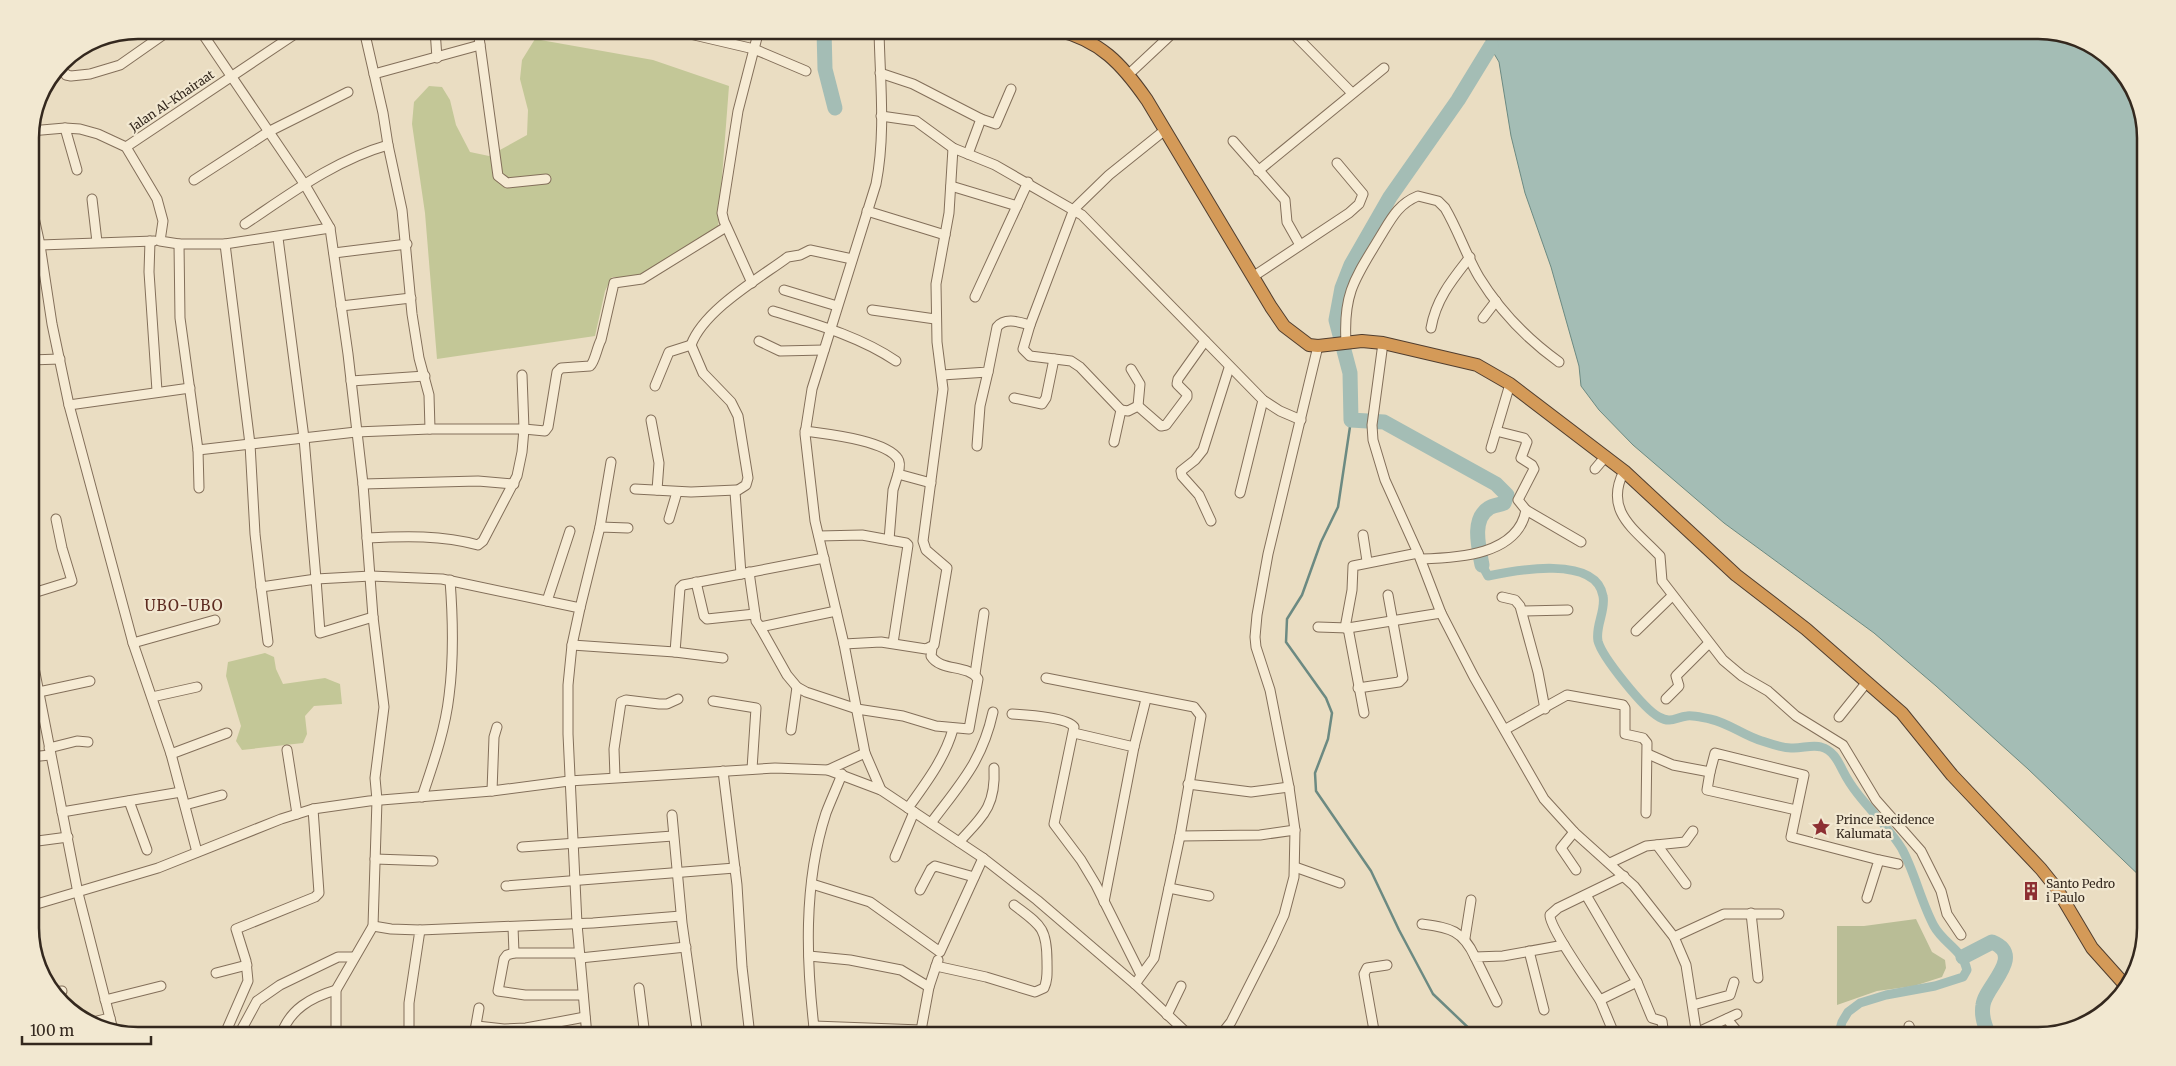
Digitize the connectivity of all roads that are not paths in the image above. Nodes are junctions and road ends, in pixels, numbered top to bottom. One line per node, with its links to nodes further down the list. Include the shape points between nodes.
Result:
1 (157, 39): 18 (street, via 112,69 71,76)
2 (206, 39): 22 (street)
3 (288, 39): 22 (street, Jalan Al-Khairaat)
4 (366, 39): 20 (street)
5 (436, 39): 15 (street)
6 (479, 39): 13 (street)
7 (711, 39): 14 (street)
8 (757, 39): 14 (street)
9 (879, 39): 19 (street)
10 (1087, 39): 21 (highway)
11 (1166, 39): 21 (street)
12 (1299, 39): 25 (street)
13 (480, 45): 15 (street); 40 (street, via 498,176 507,183)
14 (754, 49): 17 (street); 51 (street, via 738,111 722,204)
15 (437, 58): 20 (street)
16 (1384, 68): 25 (street)
17 (806, 70)
18 (64, 71)
19 (880, 73): 26 (street); 27 (street, via 913,84)
20 (374, 74): 33 (street)
21 (1128, 74): 30 (highway)
22 (233, 76): 31 (street); 34 (street, Jalan Al-Khairaat)
23 (1011, 90): 27 (street, via 998,123)
24 (348, 92): 31 (street)
25 (1352, 93): 39 (street)
26 (881, 116): 35 (street, via 916,121); 48 (street, via 881,160)
27 (981, 119): 36 (street)
28 (65, 128): 29 (street); 34 (street, via 98,134); 38 (street)
29 (39, 130)
30 (1165, 130): 47 (street, via 1109,175); 65 (highway)
31 (268, 132): 41 (street); 43 (street)
32 (1232, 141): 39 (street)
33 (388, 145): 43 (street, via 365,151); 59 (street)
34 (126, 147): 55 (street, via 157,199 163,221)
35 (953, 148): 36 (street); 44 (street)
36 (968, 154): 42 (street, via 996,164)
37 (1337, 163): 61 (street, via 1363,194 1362,198 1349,213)
38 (77, 170)
39 (1258, 171): 61 (street, via 1285,200 1287,222)
40 (546, 179)
41 (194, 180)
42 (1028, 182): 46 (street); 47 (street)
43 (305, 185): 49 (street); 50 (street)
44 (951, 186): 46 (street); 52 (street)
45 (92, 199): 56 (street)
46 (1017, 206): 68 (street)
47 (1074, 209): 77 (street); 81 (street, via 1163,295)
48 (867, 211): 52 (street); 64 (street)
49 (245, 224)
50 (330, 228): 53 (street); 62 (street)
51 (728, 230): 66 (street); 111 (street, via 642,279 614,283 592,365 558,370 547,430)
52 (945, 235): 76 (street, via 936,284)
53 (278, 238): 58 (street); 115 (street)
54 (39, 240): 60 (street)
55 (155, 241): 56 (street); 57 (street); 102 (street, via 149,272)
56 (97, 242): 60 (street)
57 (179, 244): 58 (street); 101 (street, via 180,318)
58 (225, 244): 117 (street)
59 (408, 244): 62 (street); 69 (street)
60 (40, 245): 87 (street)
61 (1300, 246): 65 (street)
62 (334, 253): 71 (street)
63 (1470, 257): 70 (street); 79 (street, via 1439,299); 82 (street, via 1452,220 1438,201 1418,196 1400,205 1352,284)
64 (852, 259): 66 (street, via 810,250 788,256); 72 (street)
65 (1254, 276): 85 (highway, via 1284,326 1309,345)
66 (752, 284): 84 (street, via 698,329)
67 (784, 290): 72 (street)
68 (975, 297)
69 (411, 298): 71 (street); 97 (street, via 419,358)
70 (1496, 301): 75 (street); 91 (street, via 1529,339)
71 (341, 306): 98 (street)
72 (837, 306): 78 (street)
73 (872, 310): 76 (street)
74 (772, 311): 78 (street)
75 (1483, 318)
76 (936, 319): 96 (street)
77 (1030, 324): 88 (street, via 1023,349 1026,354); 94 (street, via 1000,323)
78 (830, 328): 86 (street); 90 (street)
79 (1431, 328)
80 (759, 341): 86 (street, via 780,351)
81 (1205, 342): 92 (street); 106 (street, via 1178,379 1177,384 1187,398 1166,425 1160,426)
82 (1340, 342): 83 (highway); 85 (highway)
83 (1383, 343): 99 (highway, via 1476,365); 147 (street, via 1372,425 1376,452)
84 (691, 345): 100 (street, via 669,352); 132 (street, via 703,373 731,402 738,416 748,478 746,485)
85 (1318, 346): 109 (street)
86 (824, 350): 112 (street, via 812,389)
87 (60, 359): 89 (street); 105 (street)
88 (1054, 359): 103 (street, via 1042,404); 107 (street, via 1071,361 1080,367)
89 (39, 360)
90 (896, 361)
91 (1559, 362)
92 (1229, 368): 104 (street); 138 (street, via 1203,450 1181,471 1199,495)
93 (1131, 369): 106 (street, via 1140,384)
94 (988, 372): 96 (street); 118 (street, via 980,406)
95 (522, 375): 111 (street)
96 (942, 375): 126 (street)
97 (425, 376): 98 (street); 110 (street)
98 (351, 381): 114 (street)
99 (1510, 384): 113 (street); 121 (highway)
100 (655, 386)
101 (190, 388): 102 (street); 120 (street)
102 (157, 391): 105 (street)
103 (1014, 398)
104 (1263, 400): 109 (street); 134 (street)
105 (70, 405): 176 (street)
106 (1138, 406): 107 (street, via 1128,411)
107 (1120, 410): 116 (street)
108 (651, 420): 131 (street, via 659,463)
109 (1301, 420): 226 (street, via 1268,554 1255,637 1270,690)
110 (430, 429): 111 (street); 114 (street)
111 (524, 429): 128 (street)
112 (805, 431): 125 (street, via 853,438 882,448 899,460); 143 (street)
113 (1496, 431): 119 (street); 135 (street, via 1524,438 1527,442 1521,458 1532,464 1534,469 1518,500)
114 (356, 432): 115 (street); 127 (street)
115 (304, 438): 117 (street); 152 (street)
116 (1114, 442)
117 (250, 444): 120 (street); 155 (street)
118 (977, 446)
119 (1491, 448)
120 (198, 450): 129 (street)
121 (1606, 456): 123 (street); 124 (highway)
122 (611, 462): 139 (street)
123 (1595, 469)
124 (1624, 471): 158 (street, via 1617,486 1616,498 1620,509 1630,526 1660,556 1662,582); 187 (highway, via 1736,575)
125 (898, 474): 126 (street); 145 (street, via 893,490)
126 (932, 483): 181 (street, via 924,546 944,563 947,574)
127 (362, 484): 128 (street, via 478,481); 144 (street)
128 (514, 484): 144 (street, via 483,542 478,545 418,536)
129 (199, 488)
130 (635, 489): 131 (street)
131 (657, 490): 133 (street)
132 (736, 490): 133 (street); 150 (street)
133 (677, 492): 137 (street)
134 (1240, 493)
135 (1526, 510): 146 (street); 147 (street, via 1517,533 1501,544 1463,556)
136 (56, 519): 156 (street, via 72,581)
137 (669, 519)
138 (1211, 521)
139 (600, 527): 140 (street); 161 (street)
140 (628, 528)
141 (570, 530): 160 (street)
142 (1363, 535): 149 (street)
143 (819, 536): 145 (street, via 862,535); 148 (street)
144 (367, 538): 151 (street)
145 (889, 540): 177 (street, via 906,543 909,548)
146 (1581, 542)
147 (1419, 556): 149 (street); 166 (street)
148 (824, 558): 150 (street); 163 (street)
149 (1367, 562): 173 (street, via 1352,569)
150 (745, 573): 154 (street); 167 (street)
151 (371, 576): 152 (street); 153 (street); 168 (street)
152 (316, 579): 155 (street); 168 (street, via 320,633)
153 (450, 580): 160 (street); 231 (street, via 453,644 449,698 438,751)
154 (696, 582): 167 (street, via 707,619); 182 (street, via 680,588)
155 (261, 587): 175 (street)
156 (39, 591)
157 (1388, 594): 170 (street)
158 (1672, 596): 174 (street); 178 (street)
159 (1502, 597): 164 (street, via 1515,600)
160 (547, 601): 161 (street)
161 (580, 608): 180 (street)
162 (1568, 610): 164 (street)
163 (836, 611): 171 (street); 179 (street)
164 (1522, 611): 198 (street)
165 (984, 613): 184 (street)
166 (1441, 613): 170 (street); 205 (street)
167 (755, 614): 171 (street)
168 (373, 617): 232 (street, via 384,697)
169 (215, 620): 176 (street)
170 (1394, 620): 173 (street); 190 (street, via 1402,680)
171 (760, 627): 189 (street, via 786,676)
172 (1318, 627): 173 (street)
173 (1346, 628): 190 (street)
174 (1636, 631)
175 (268, 642)
176 (133, 643): 192 (street)
177 (893, 643): 179 (street); 181 (street)
178 (1709, 643): 195 (street, via 1677,674 1675,678 1679,686); 292 (street, via 1731,668 1768,691 1796,716 1843,745 1876,800 1921,851 1941,892 1947,914)
179 (844, 644): 197 (street)
180 (572, 646): 182 (street); 224 (street, via 568,685)
181 (932, 648): 184 (street, via 931,656 938,663)
182 (675, 652): 183 (street)
183 (723, 658)
184 (975, 674): 204 (street, via 978,680 971,727 967,730)
185 (1046, 678): 194 (street)
186 (90, 681): 191 (street)
187 (1867, 682): 202 (street); 310 (highway, via 1902,713 1952,775 2041,868 2092,948)
188 (197, 687): 192 (street)
189 (797, 687): 197 (street); 206 (street)
190 (1358, 688): 200 (street)
191 (39, 692): 212 (street)
192 (152, 697): 215 (street)
193 (678, 699): 223 (street, via 668,704 621,702 614,749)
194 (1146, 699): 210 (street); 225 (street, via 1194,707 1201,716)
195 (1666, 699)
196 (713, 701): 218 (street, via 756,708)
197 (857, 709): 204 (street); 213 (street)
198 (1545, 709): 205 (street); 216 (street, via 1567,695 1623,705 1626,734 1645,740)
199 (994, 712): 242 (street, via 976,763)
200 (1364, 713)
201 (1012, 714): 208 (street, via 1069,722)
202 (1839, 717)
203 (497, 727): 228 (street, via 494,737)
204 (953, 728): 236 (street, via 949,743)
205 (1506, 729): 245 (street, via 1544,799)
206 (791, 730)
207 (227, 733): 215 (street)
208 (1074, 733): 210 (street); 281 (street, via 1054,824 1081,860)
209 (88, 742): 212 (street, via 71,742)
210 (1134, 746): 281 (street)
211 (287, 750): 240 (street)
212 (50, 751): 214 (street); 238 (street)
213 (865, 753): 219 (street); 227 (street)
214 (39, 754)
215 (171, 754): 229 (street)
216 (1648, 754): 221 (street, via 1673,765); 239 (street)
217 (994, 768): 250 (street, via 995,787 989,806)
218 (752, 769): 219 (street); 220 (street)
219 (828, 770): 222 (street)
220 (723, 771): 223 (street); 264 (street)
221 (1710, 772): 237 (street, via 1707,790); 237 (street, via 1715,753 1804,775)
222 (842, 774): 227 (street); 271 (street, via 826,814)
223 (614, 777): 224 (street)
224 (569, 780): 228 (street); 251 (street)
225 (1188, 784): 226 (street, via 1251,792); 247 (street)
226 (1289, 787): 243 (street)
227 (881, 790): 236 (street)
228 (496, 791): 231 (street)
229 (181, 792): 233 (street); 234 (street)
230 (222, 795): 234 (street)
231 (422, 797): 232 (street)
232 (377, 800): 235 (street); 258 (street)
233 (129, 801): 238 (street); 254 (street)
234 (185, 805): 255 (street)
235 (314, 810): 240 (street); 305 (street, via 319,893 237,928 235,933)
236 (911, 810): 242 (street); 256 (street)
237 (1796, 810): 260 (street, via 1791,837)
238 (62, 812): 248 (street)
239 (1646, 813)
240 (297, 814): 255 (street)
241 (672, 815): 246 (street)
242 (931, 823): 250 (street)
243 (1295, 830): 247 (street, via 1260,835); 263 (street)
244 (1693, 831): 252 (street, via 1685,842)
245 (1574, 832): 261 (street); 265 (street, via 1561,848)
246 (673, 836): 251 (street); 266 (street)
247 (1180, 836): 274 (street)
248 (68, 837): 249 (street); 276 (street)
249 (39, 841)
250 (959, 842): 257 (street)
251 (574, 843): 253 (street); 269 (street)
252 (1657, 845): 261 (street, via 1635,850); 272 (street)
253 (522, 847)
254 (147, 850)
255 (197, 852): 276 (street)
256 (895, 857)
257 (984, 858): 268 (street); 313 (street)
258 (375, 859): 259 (street); 289 (street)
259 (433, 860)
260 (1879, 860): 262 (street); 279 (street)
261 (1610, 863): 267 (street)
262 (1898, 864)
263 (1295, 867): 270 (street); 348 (street, via 1284,915 1239,1008)
264 (735, 868): 266 (street); 344 (street)
265 (1576, 870)
266 (677, 872): 269 (street); 286 (street)
267 (1624, 876): 277 (street); 293 (street)
268 (974, 877): 275 (street, via 935,866); 297 (street)
269 (576, 880): 273 (street); 287 (street)
270 (1340, 883)
271 (812, 884): 297 (street, via 870,902); 301 (street, via 808,916)
272 (1686, 884)
273 (506, 886)
274 (1169, 888): 278 (street); 308 (street, via 1154,958)
275 (920, 890)
276 (78, 893): 282 (street); 320 (street)
277 (1586, 895): 295 (street, via 1550,915); 311 (street)
278 (1209, 896)
279 (1867, 898)
280 (1471, 900): 294 (street)
281 (1104, 902): 308 (street)
282 (39, 904)
283 (1014, 905): 306 (street, via 1033,920 1046,937 1044,988 1035,992)
284 (1751, 914): 285 (street); 293 (street, via 1714,916); 309 (street)
285 (1778, 914)
286 (681, 916): 287 (street); 296 (street)
287 (578, 924): 290 (street); 300 (street)
288 (1422, 924): 294 (street, via 1444,927)
289 (373, 926): 291 (street); 302 (street)
290 (513, 927): 291 (street); 299 (street)
291 (420, 930): 338 (street)
292 (1961, 935)
293 (1674, 936): 323 (street, via 1686,965)
294 (1465, 938): 303 (street)
295 (1564, 945): 298 (street); 321 (street)
296 (686, 947): 300 (street); 343 (street)
297 (940, 952): 306 (street)
298 (1529, 952): 303 (street); 325 (street)
299 (514, 953): 300 (street); 319 (street, via 504,959 498,990)
300 (580, 956): 319 (street)
301 (809, 956): 316 (street, via 901,970); 345 (street)
302 (354, 957): 318 (street); 335 (street, via 338,957 280,985 257,1002)
303 (1475, 957): 322 (street)
304 (1387, 965): 349 (street, via 1367,968 1364,974)
305 (247, 966): 307 (street); 334 (street, via 247,984)
306 (936, 966): 316 (street)
307 (216, 973)
308 (1141, 975): 313 (street)
309 (1758, 978)
310 (2122, 981)
311 (1637, 982): 321 (street); 351 (street, via 1652,1018 1662,1021)
312 (1734, 982): 323 (street, via 1730,995)
313 (1135, 984): 327 (street)
314 (162, 986): 320 (street)
315 (1180, 986): 327 (street)
316 (929, 987): 346 (street)
317 (639, 988): 342 (street)
318 (336, 990): 336 (street, via 304,1003); 337 (street)
319 (583, 995): 328 (street)
320 (105, 1000): 329 (street)
321 (1600, 1000): 350 (street)
322 (1497, 1002)
323 (1693, 1005): 352 (street)
324 (479, 1008): 333 (street)
325 (1544, 1010)
326 (1737, 1014): 330 (street)
327 (1167, 1015): 347 (street)
328 (585, 1016): 340 (street); 341 (street)
329 (110, 1018): 331 (street); 332 (street)
330 (1727, 1019): 353 (street); 354 (street)
331 (101, 1020)
332 (111, 1023)
333 (477, 1026): 339 (street)
334 (228, 1027)
335 (243, 1027)
336 (286, 1027)
337 (336, 1027)
338 (409, 1027)
339 (486, 1027)
340 (544, 1027)
341 (586, 1027)
342 (644, 1027)
343 (697, 1027)
344 (749, 1027)
345 (815, 1027)
346 (922, 1027)
347 (1180, 1027)
348 (1226, 1027)
349 (1374, 1027)
350 (1611, 1027)
351 (1663, 1027)
352 (1695, 1027)
353 (1712, 1027)
354 (1734, 1027)

